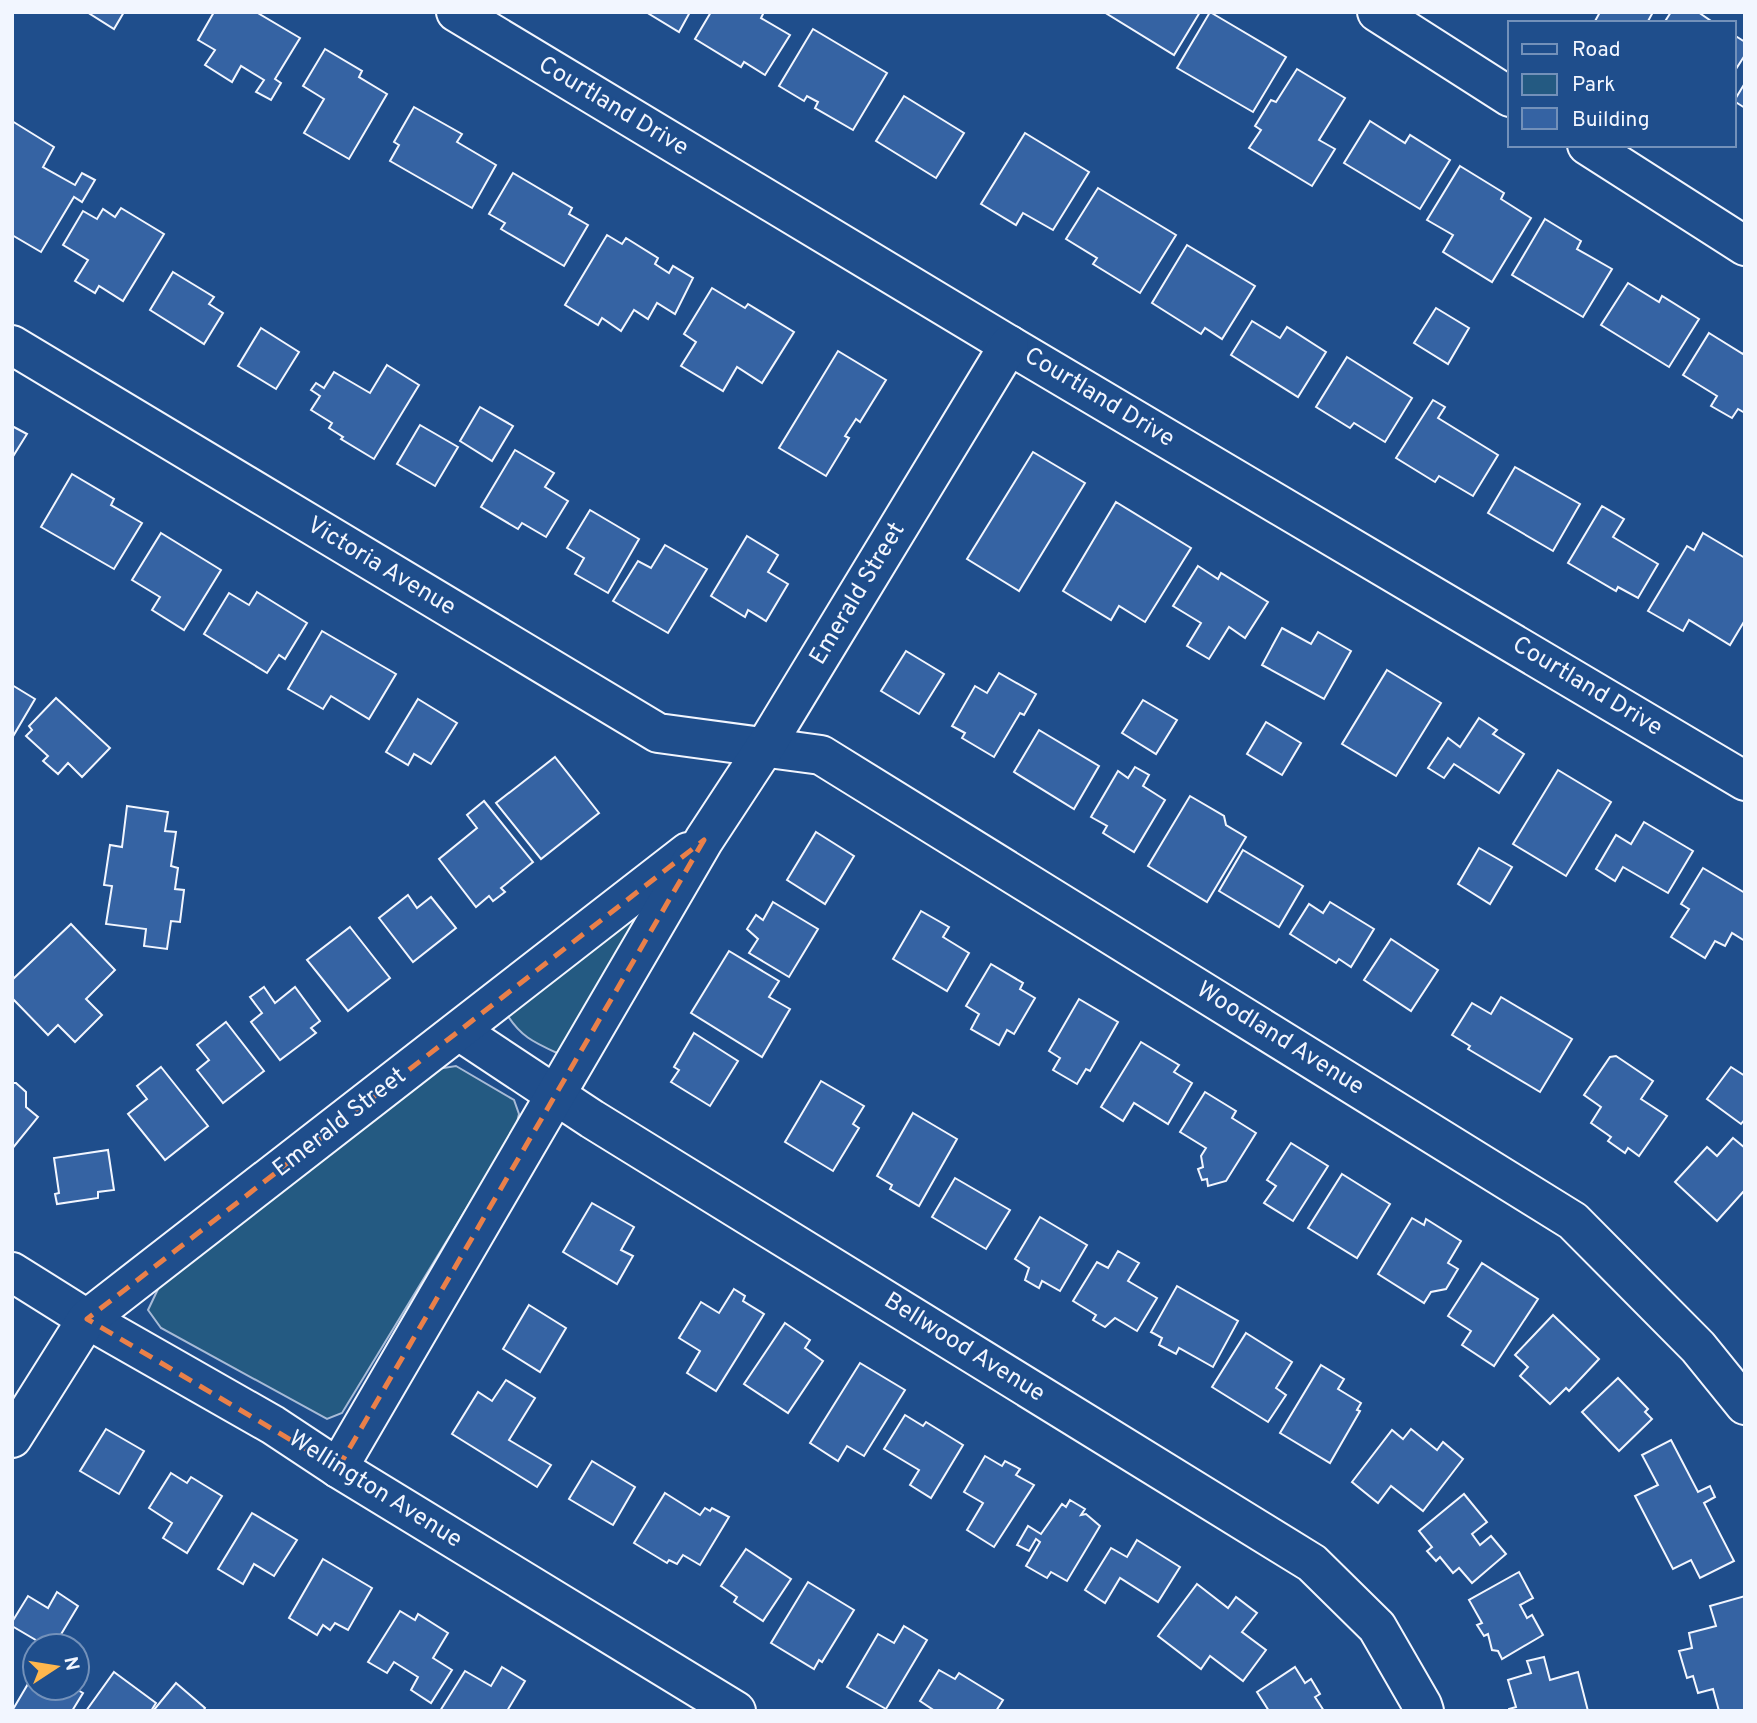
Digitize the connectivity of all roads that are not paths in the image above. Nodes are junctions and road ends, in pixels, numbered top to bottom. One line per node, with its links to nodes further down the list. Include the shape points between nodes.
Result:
1 (456, 12): 7 (street, Courtland Drive)
2 (1377, 12): 3 (street)
3 (1508, 96)
4 (1590, 147): 5 (street)
5 (1745, 246)
6 (12, 345): 8 (street, Victoria Avenue, via 657,733)
7 (1009, 345): 8 (street, Emerald Street); 9 (street, Courtland Drive)
8 (765, 747): 10 (street, Emerald Street); 15 (street, Woodland Avenue, via 821,755 1573,1221 1698,1347)
9 (1745, 781)
10 (704, 840): 11 (street, Emerald Street); 12 (street, Emerald Street)
11 (459, 1031): 12 (street, Bellwood Avenue); 14 (street, Emerald Street)
12 (556, 1096): 17 (street, Emerald Street); 19 (street, Bellwood Avenue, via 1312,1563 1377,1627)
13 (12, 1272): 14 (street, Wellington Avenue)
14 (87, 1320): 16 (street, Emerald Street); 17 (street, Wellington Avenue, via 273,1425)
15 (1745, 1405)
16 (12, 1438)
17 (338, 1468): 18 (street, Wellington Avenue)
18 (736, 1711)
19 (1424, 1711)

